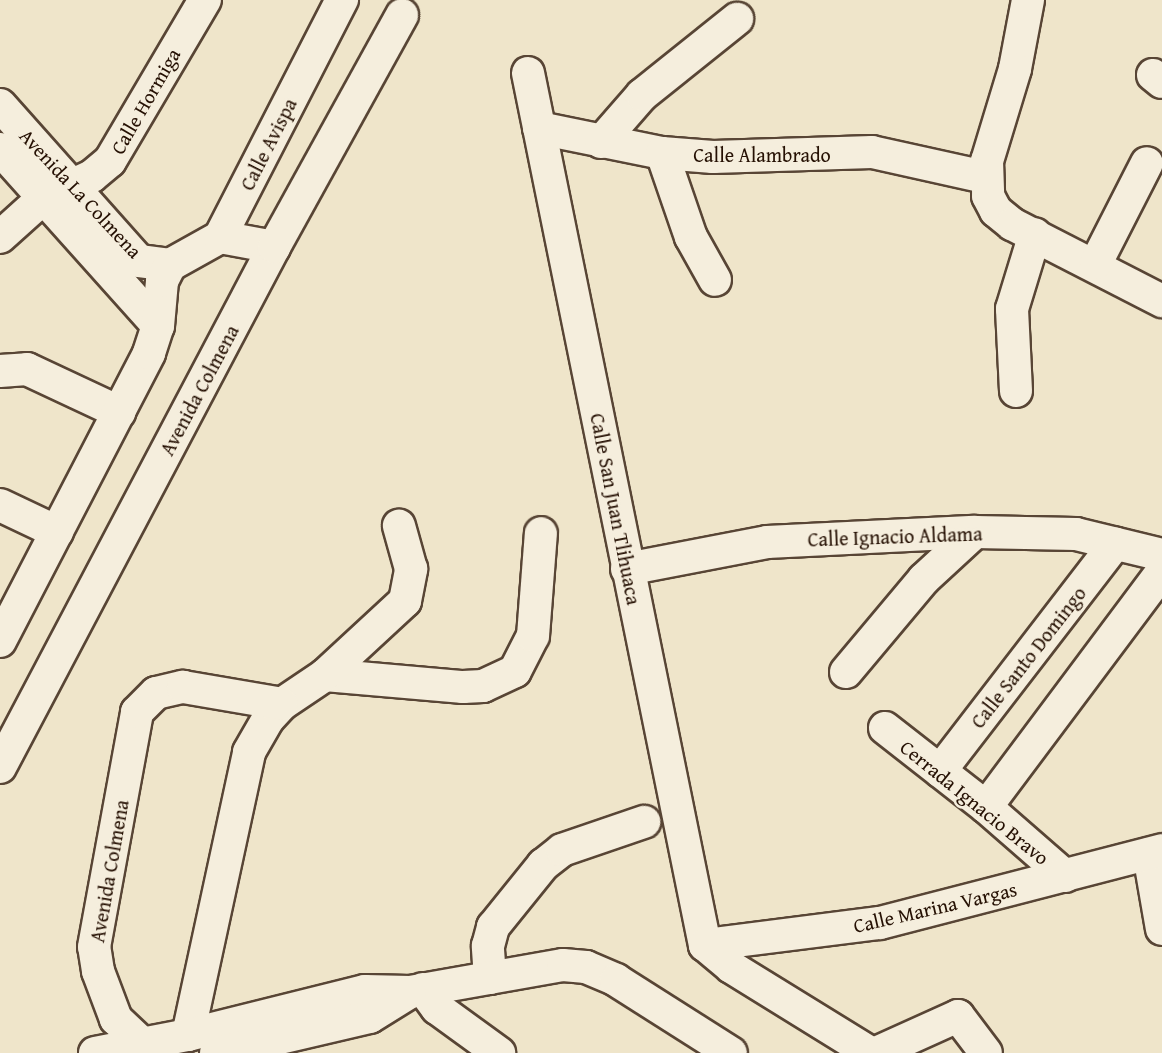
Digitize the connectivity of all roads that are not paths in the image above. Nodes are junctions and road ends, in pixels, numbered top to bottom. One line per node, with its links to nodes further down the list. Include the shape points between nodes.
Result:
1 (205, 0): 14 (street, Calle Hormiga, via 110,161)
2 (342, 0): 18 (street, Calle Avispa)
3 (1028, 0): 13 (street)
4 (402, 15): 19 (street, Avenida Colmena)
5 (737, 19): 9 (street, via 642,95)
6 (528, 73): 8 (street, Calle San Juan Tlihuaca)
7 (0, 105): 14 (street, Avenida La Colmena)
8 (539, 128): 9 (street, Calle Alambrado); 35 (street, Calle San Juan Tlihuaca)
9 (601, 142): 11 (street, Calle Alambrado)
10 (0, 149): 15 (street, Avenida La Colmena)
11 (662, 153): 13 (street, Calle Alambrado, via 771,157 872,152); 22 (street, via 691,237)
12 (1147, 163): 20 (street)
13 (985, 177): 16 (street, via 996,211)
14 (70, 187): 15 (street, Calle Hormiga); 21 (street, Avenida La Colmena, via 139,261)
15 (42, 200): 17 (street, Calle Hormiga); 24 (street, Avenida La Colmena)
16 (1035, 234): 20 (street); 26 (street, via 1012,309)
17 (0, 237)
18 (220, 237): 19 (street); 21 (street)
19 (274, 247): 42 (street, Avenida Colmena)
20 (1095, 263): 23 (street)
21 (170, 265): 24 (street, via 159,294)
22 (715, 280)
23 (1162, 301)
24 (158, 326): 27 (street)
25 (0, 371): 27 (street, via 27,369)
26 (1016, 391)
27 (119, 412): 30 (street)
28 (0, 505): 30 (street)
29 (399, 526): 39 (street, via 411,569 405,601)
30 (57, 532): 37 (street)
31 (975, 532): 33 (street, Calle Ignacio Aldama, via 1076,534); 35 (street, Calle Ignacio Aldama, via 767,542); 38 (street, via 924,579)
32 (542, 533): 39 (street, via 533,636 515,671 483,686 463,687)
33 (1115, 544): 34 (street, Calle Ignacio Aldama); 43 (street, Calle Santo Domingo)
34 (1162, 555)
35 (627, 569): 49 (street, Calle San Juan Tlihuaca)
36 (1162, 572): 44 (street)
37 (0, 641)
38 (846, 672)
39 (325, 675): 40 (street)
40 (282, 704): 52 (street, via 268,719 249,752); 53 (street, Avenida Colmena, via 183,687 156,693 137,712 94,947 98,971 116,1019)
41 (885, 728): 43 (street, Cerrada Ignacio Bravo)
42 (0, 767)
43 (940, 771): 44 (street, Cerrada Ignacio Bravo)
44 (986, 807): 47 (street, Cerrada Ignacio Bravo)
45 (644, 822): 50 (street, via 561,850 543,865 493,927 488,946)
46 (1156, 852): 47 (street, Calle Marina Vargas); 48 (street)
47 (1065, 876): 49 (street, Calle Marina Vargas, via 880,923)
48 (1162, 929)
49 (705, 945): 58 (street, via 731,968)
50 (490, 978): 51 (street); 57 (street, via 563,965 586,967 616,980)
51 (416, 991): 52 (street, via 365,991); 55 (street, via 370,1017); 56 (street)
52 (188, 1035): 53 (street)
53 (147, 1048): 54 (street)
54 (95, 1053)
55 (216, 1053)
56 (499, 1053)
57 (731, 1053)
58 (870, 1053)
59 (876, 1053): 60 (street, via 958,1016)
60 (986, 1053)

